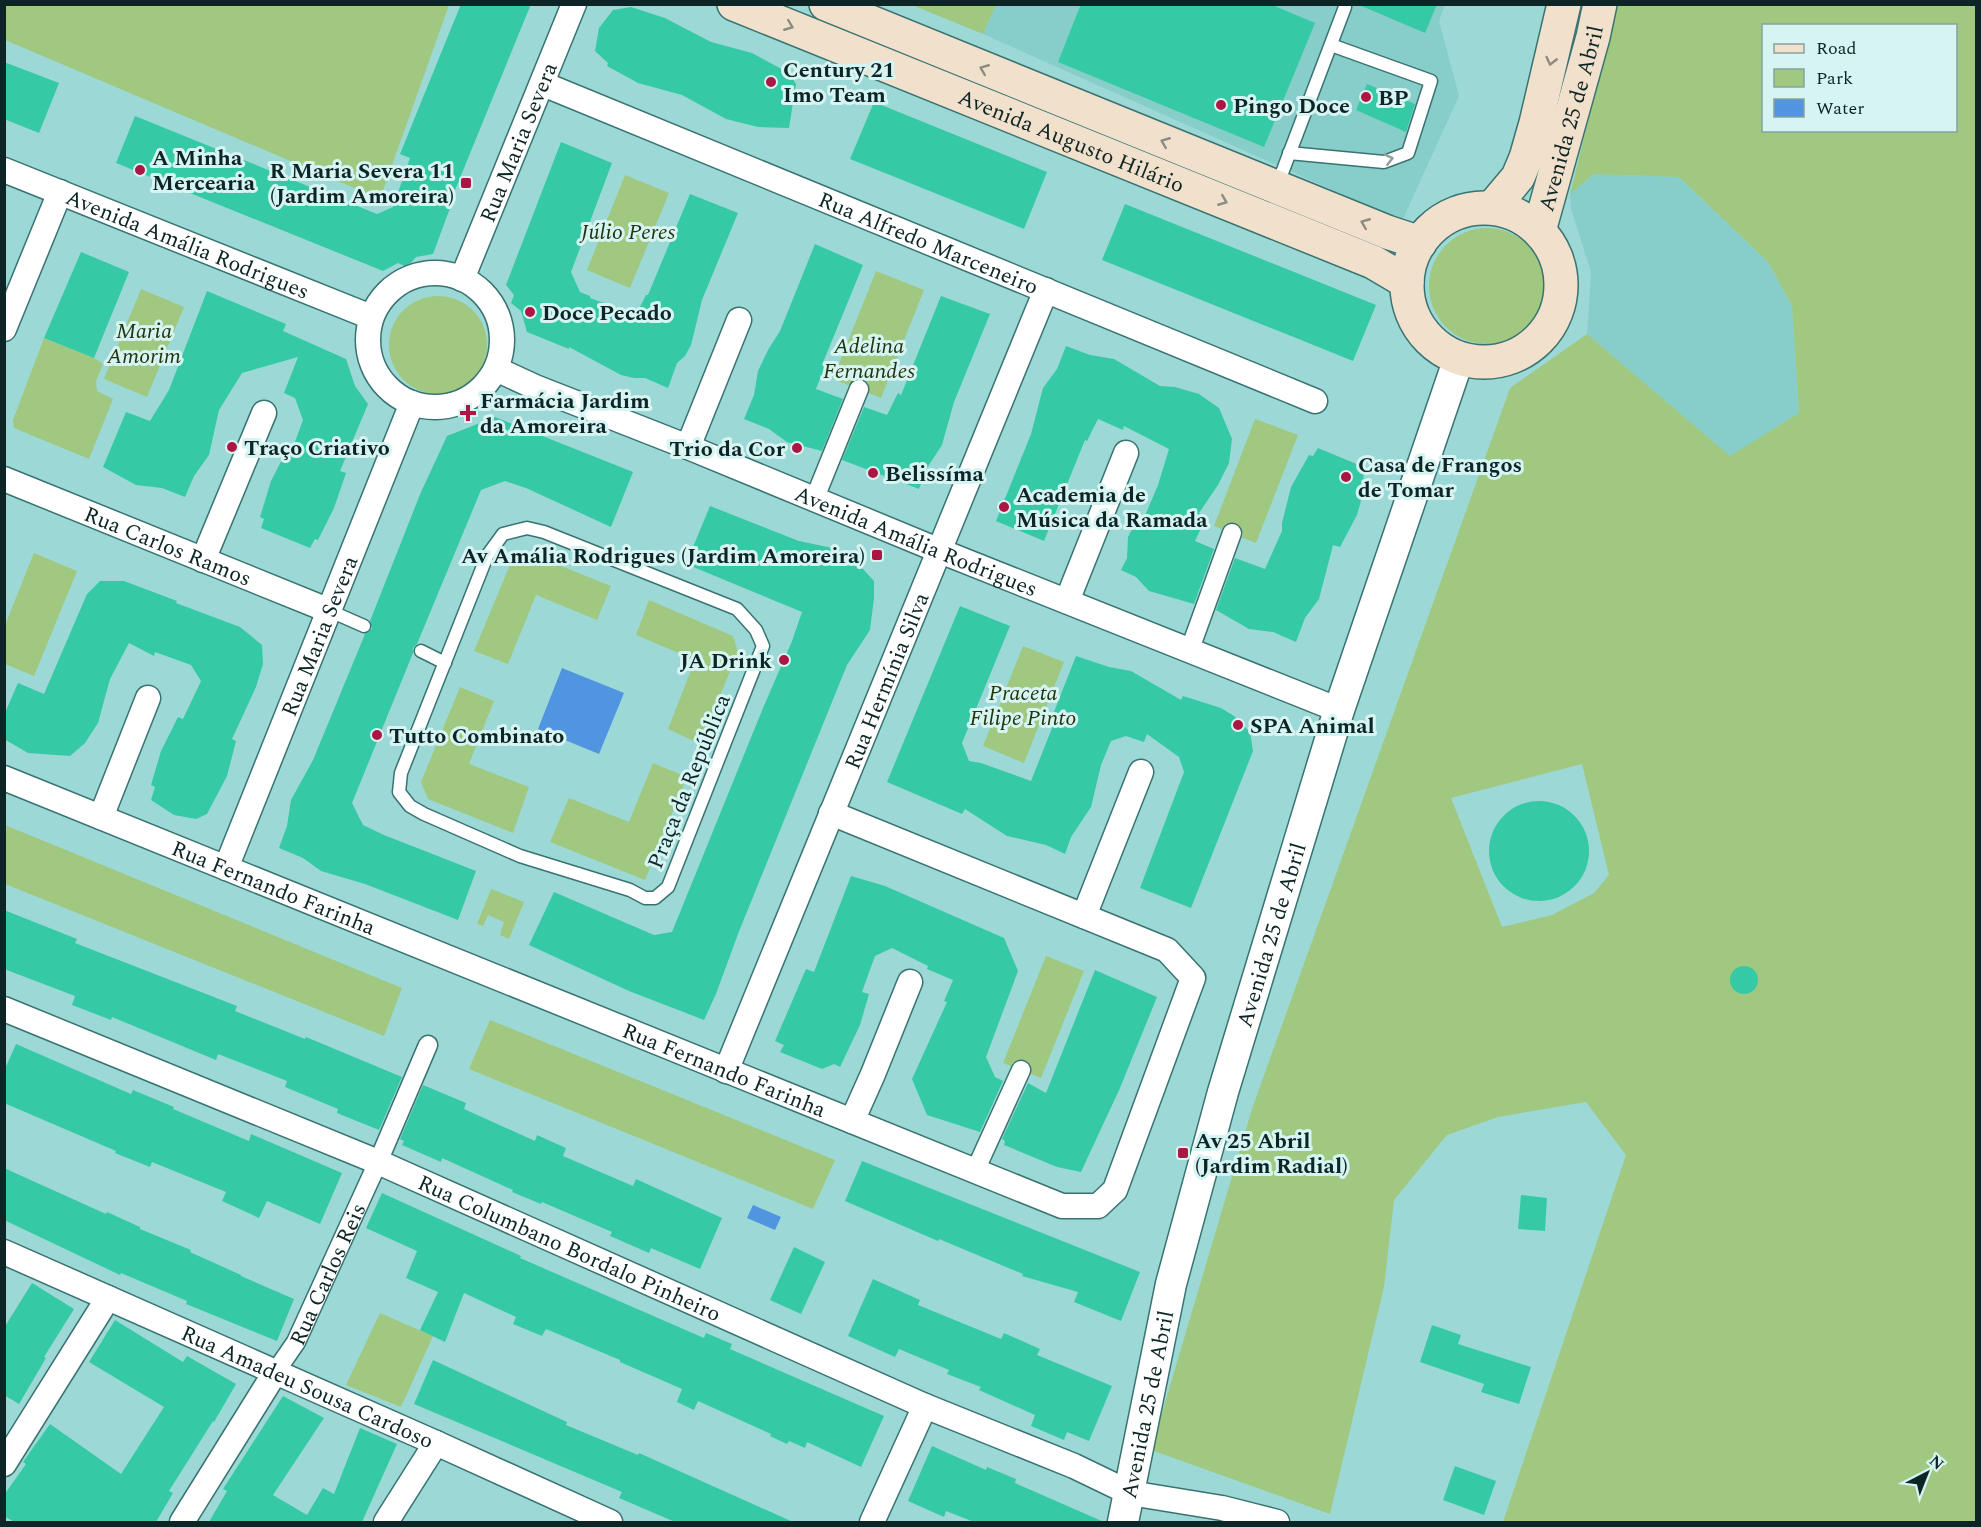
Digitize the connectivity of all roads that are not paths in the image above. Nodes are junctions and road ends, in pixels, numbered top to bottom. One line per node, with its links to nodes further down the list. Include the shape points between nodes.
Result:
1 (574, 4): 8 (street, Rua Maria Severa)
2 (734, 4): 17 (main road, Avenida Augusto Hilário, one-way to 17, via 1373,262)
3 (826, 4): 11 (main road, Avenida Augusto Hilário, one-way to 3)
4 (1564, 4): 13 (main road, Avenida 25 de Abril, one-way to 13, via 1526,158 1518,177)
5 (1600, 4): 14 (main road, Avenida 25 de Abril)
6 (1345, 8): 7 (lane)
7 (1331, 45): 9 (lane); 9 (lane, one-way to 7, via 1384,162 1408,153 1431,81)
8 (543, 84): 16 (street, Rua Maria Severa); 18 (street, Rua Alfredo Marceneiro)
9 (1289, 153): 11 (lane)
10 (4, 170): 12 (street, Avenida Amália Rodrigues)
11 (1277, 187): 15 (main road, Avenida Augusto Hilário, one-way to 11)
12 (60, 192): 19 (street, Avenida Amália Rodrigues); 21 (street)
13 (1492, 208): 14 (main road, via 1517,216); 15 (main road, via 1471,209 1451,216)
14 (1539, 231): 22 (main road, via 1554,252 1561,277 1560,303 1550,327 1533,346 1510,358 1484,363)
15 (1420, 243): 17 (main road)
16 (462, 279): 19 (street, via 426,273 408,278 393,287); 23 (street, via 480,291 493,307 501,327)
17 (1407, 282): 22 (main road, via 1410,306 1420,328 1437,346)
18 (1046, 290): 25 (street, Rua Alfredo Marceneiro); 33 (street, Rua Hermínia Silva)
19 (371, 317): 26 (street, via 367,338 379,378)
20 (739, 320): 28 (street)
21 (4, 328)
22 (1459, 358): 42 (street, Avenida 25 de Abril)
23 (496, 369): 26 (street, via 469,398 432,407); 28 (street, Avenida Amália Rodrigues)
24 (859, 389): 31 (street)
25 (1315, 401)
26 (412, 404): 36 (street, Rua Maria Severa)
27 (264, 413): 34 (street)
28 (688, 447): 31 (street, Avenida Amália Rodrigues)
29 (1126, 453): 35 (street)
30 (4, 479): 34 (street, Rua Carlos Ramos)
31 (814, 500): 33 (street, Avenida Amália Rodrigues)
32 (1232, 533): 38 (street)
33 (940, 551): 35 (street, Avenida Amália Rodrigues); 45 (street, Rua Hermínia Silva)
34 (203, 560): 36 (street, Rua Carlos Ramos)
35 (1067, 601): 38 (street, Avenida Amália Rodrigues)
36 (330, 611): 37 (lane); 47 (street, Rua Maria Severa)
37 (364, 626)
38 (1190, 649): 42 (street, Avenida Amália Rodrigues)
39 (421, 651): 40 (lane)
40 (445, 663): 40 (lane, Praça da República, via 487,556 503,534 527,528 737,609 764,646 668,887 655,898 520,856 410,806 399,792 401,773)
41 (148, 698): 46 (street)
42 (1339, 710): 63 (street, Avenida 25 de Abril, via 1223,1092 1171,1284)
43 (1141, 772): 48 (street)
44 (4, 778): 46 (street, Rua Fernando Farinha)
45 (831, 813): 48 (street, Rua Fernando Farinha); 53 (street, Rua Hermínia Silva)
46 (101, 818): 47 (street, Rua Fernando Farinha)
47 (226, 868): 53 (street, Rua Fernando Farinha)
48 (1084, 916): 56 (street, Rua Fernando Farinha, via 1167,950 1193,978 1115,1190 1098,1206 1062,1206)
49 (910, 982): 54 (street)
50 (4, 1009): 55 (street, Rua Columbano Bordalo Pinheiro)
51 (428, 1045): 55 (street, Rua Carlos Reis)
52 (1021, 1070): 56 (street)
53 (726, 1071): 54 (street, Rua Fernando Farinha)
54 (852, 1121): 56 (street, Rua Fernando Farinha)
55 (378, 1162): 59 (street, Rua Carlos Reis, via 297,1342); 60 (street, Rua Columbano Bordalo Pinheiro)
56 (975, 1171)
57 (4, 1252): 58 (street, Rua Amadeu Sousa Cardoso)
58 (108, 1298): 59 (street, Rua Amadeu Sousa Cardoso); 62 (street)
59 (276, 1371): 61 (street, Rua Amadeu Sousa Cardoso); 64 (street, Rua Carlos Reis)
60 (925, 1406): 63 (street, Rua Columbano Bordalo Pinheiro); 67 (street)
61 (436, 1443): 65 (street); 66 (street, Rua Amadeu Sousa Cardoso)
62 (4, 1464)
63 (1130, 1493): 68 (street, Avenida 25 de Abril); 69 (street, Rua Columbano Bordalo Pinheiro, via 1222,1508)
64 (182, 1522)
65 (386, 1522)
66 (610, 1522)
67 (872, 1522)
68 (1123, 1522)
69 (1277, 1522)

